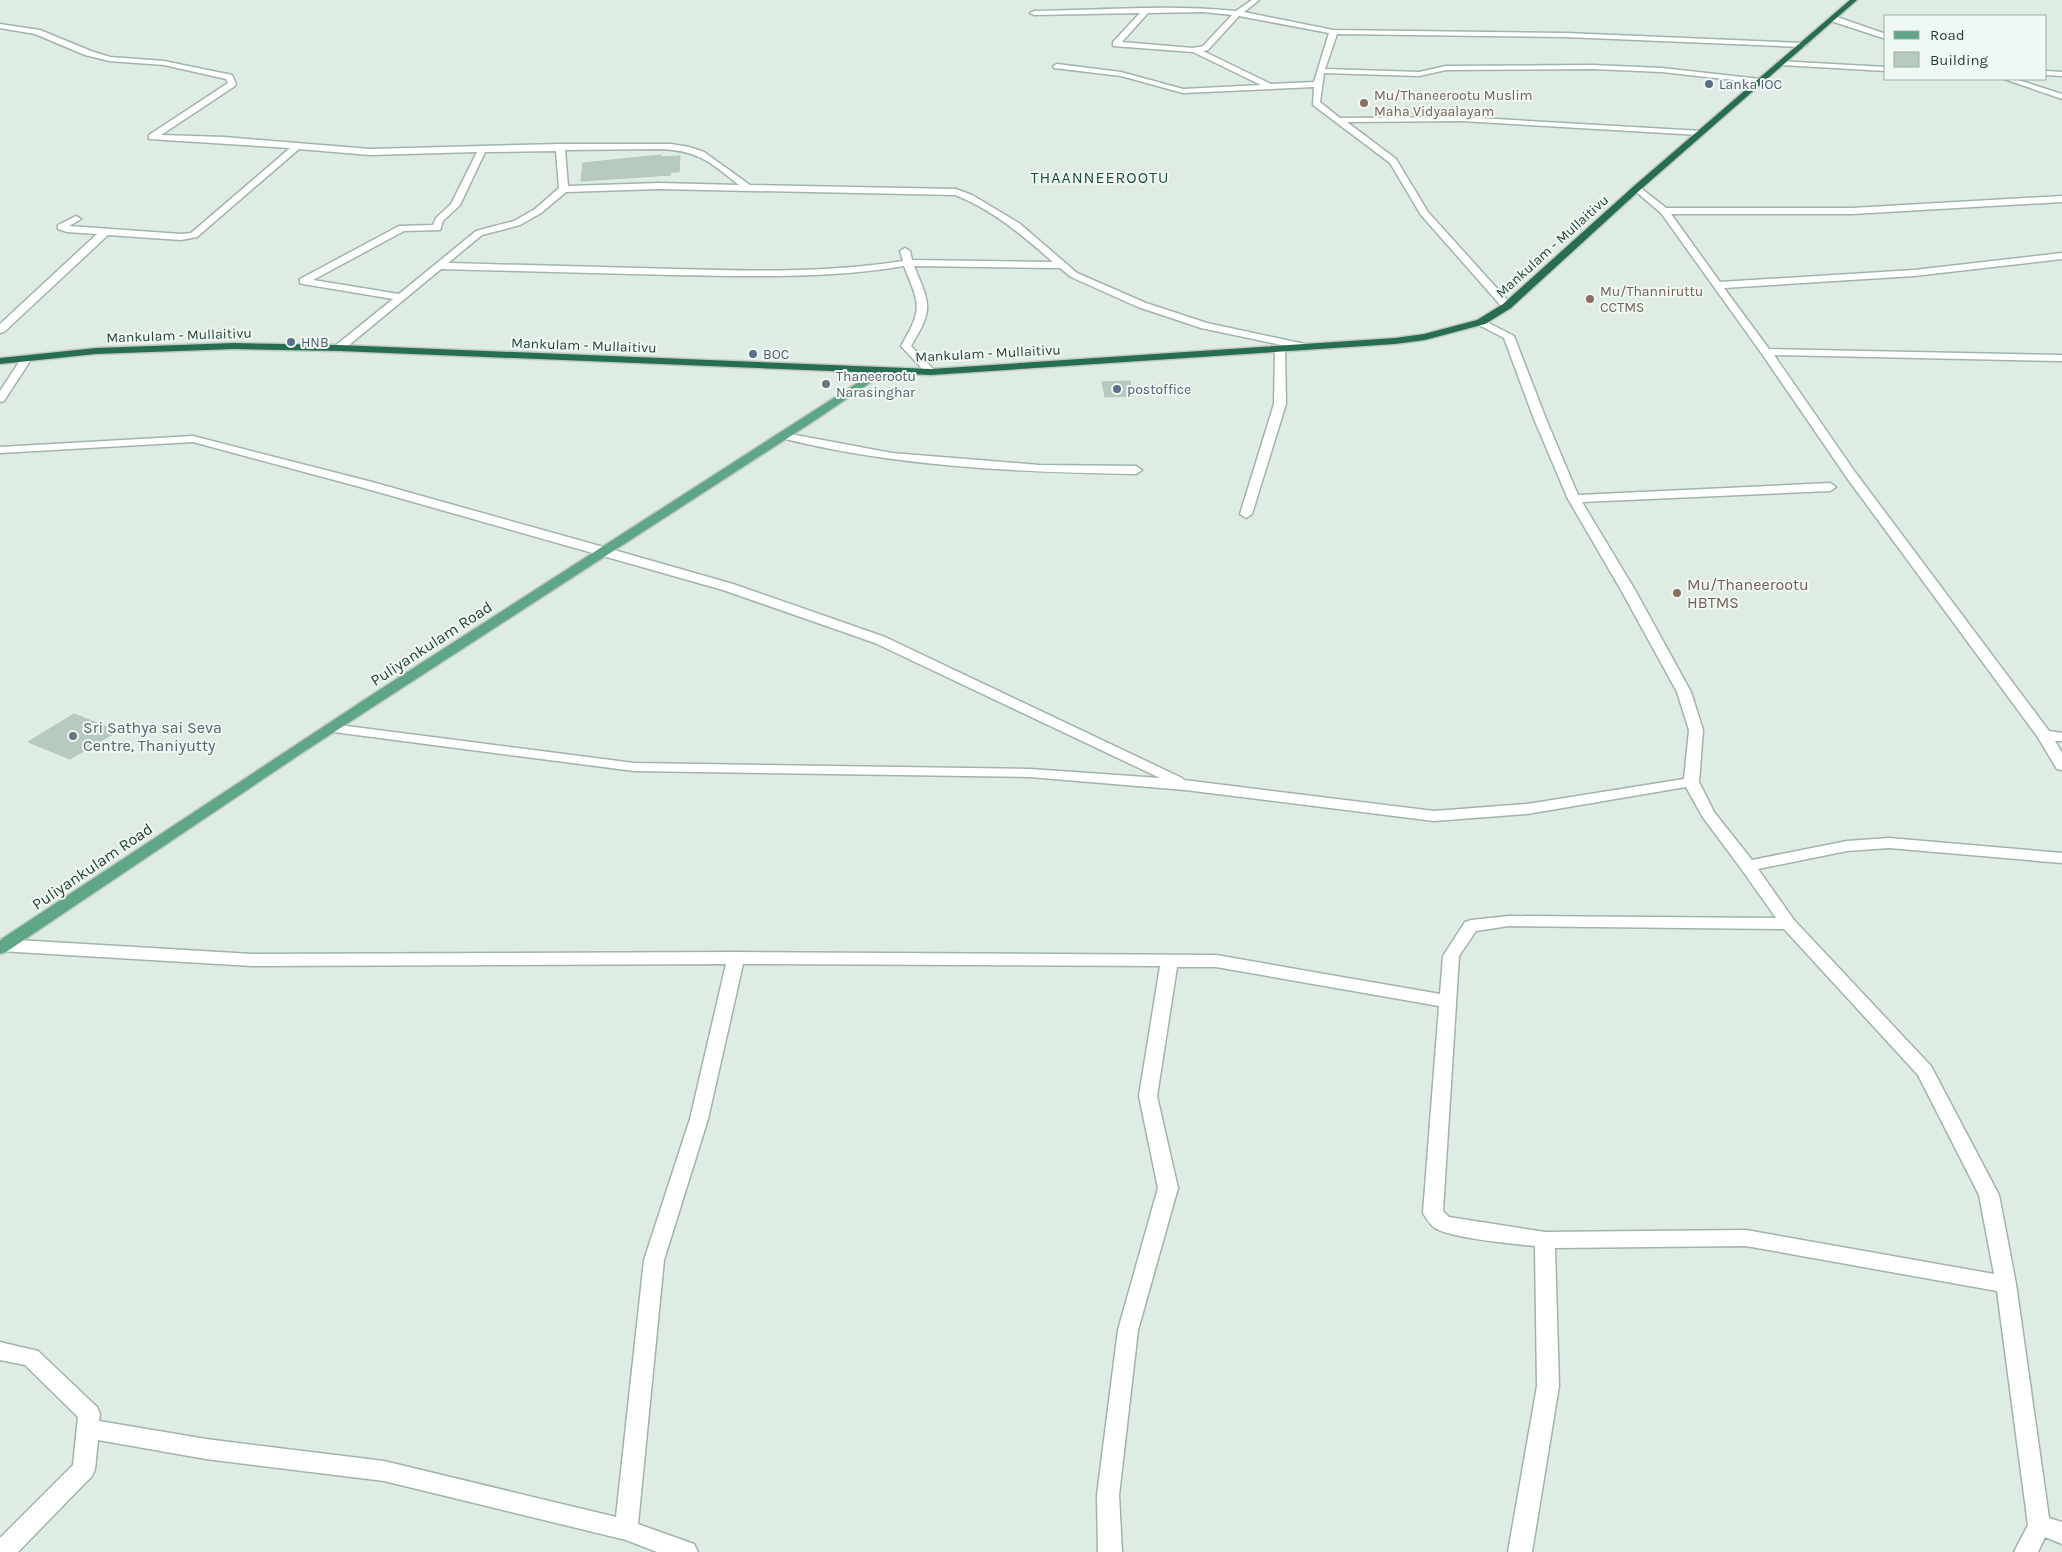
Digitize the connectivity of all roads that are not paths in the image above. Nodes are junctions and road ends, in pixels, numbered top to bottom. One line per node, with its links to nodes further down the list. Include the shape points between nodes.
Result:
1 (1256, 0): 5 (street)
2 (1854, 0): 6 (highway, Mankulam - Mullaitivu)
3 (1147, 10): 4 (street); 5 (street); 11 (street, via 1116,44)
4 (1034, 13)
5 (1237, 14): 8 (street); 11 (street, via 1205,48)
6 (1834, 19): 9 (street); 10 (highway, Mankulam - Mullaitivu)
7 (0, 26): 25 (street, via 37,32 109,59 164,63 228,76 232,84 152,137)
8 (1333, 32): 10 (street, via 1566,35); 15 (street, via 1334,39)
9 (1884, 36)
10 (1803, 45): 12 (highway, Mankulam - Mullaitivu)
11 (1193, 50): 21 (street, via 1208,54)
12 (1781, 63): 14 (street); 19 (highway, Mankulam - Mullaitivu)
13 (1057, 66): 21 (street, via 1121,74 1183,91)
14 (1884, 69)
15 (1321, 70): 19 (street, via 1418,74 1446,68 1593,67 1662,70); 20 (street)
16 (2047, 73): 17 (street)
17 (2062, 74)
18 (2011, 80): 22 (street)
19 (1760, 81): 24 (highway, Mankulam - Mullaitivu)
20 (1317, 84): 21 (street); 23 (street, via 1316,103)
21 (1270, 86)
22 (2062, 97)
23 (1337, 120): 24 (street, via 1461,119); 42 (street, via 1393,161 1424,214)
24 (1699, 133): 29 (highway, Mankulam - Mullaitivu)
25 (296, 147): 27 (street, via 370,152); 34 (street, via 194,235 181,237)
26 (560, 148): 27 (street); 28 (street, via 647,146 695,151); 30 (street)
27 (482, 150): 41 (street, via 455,205 439,220 437,228 402,228 303,281)
28 (747, 187): 30 (street); 38 (street, via 956,192 1016,225)
29 (1637, 188): 32 (street); 42 (highway, Mankulam - Mullaitivu)
30 (564, 189): 39 (street, via 538,211 517,223 479,233)
31 (2062, 199): 32 (street, via 1852,211)
32 (1664, 211): 40 (street)
33 (76, 219): 34 (street, via 62,227)
34 (106, 231): 44 (street)
35 (905, 251): 37 (street)
36 (2062, 256): 40 (street, via 1914,273)
37 (906, 263): 38 (street); 39 (street, via 876,268 742,273); 53 (street, via 923,303 922,316 906,346)
38 (1061, 265): 45 (street, via 1074,275 1142,305 1204,326)
39 (438, 266): 41 (street)
40 (1719, 285): 48 (street)
41 (400, 298): 46 (street)
42 (1508, 306): 43 (highway, Mankulam - Mullaitivu)
43 (1481, 322): 45 (highway, Mankulam - Mullaitivu, via 1395,342); 59 (street, via 1510,336)
44 (0, 330)
45 (1305, 347): 47 (highway, Mankulam - Mullaitivu)
46 (339, 348): 49 (highway, Mankulam - Mullaitivu, via 152,348); 52 (highway, Mankulam - Mullaitivu)
47 (1280, 349): 53 (highway, Mankulam - Mullaitivu); 60 (street, via 1280,404)
48 (1766, 352): 50 (street); 63 (street, via 1857,483)
49 (27, 358): 51 (highway, Mankulam - Mullaitivu); 54 (street)
50 (2062, 358)
51 (0, 361)
52 (882, 370): 53 (highway, Mankulam - Mullaitivu); 55 (main road, Puliyankulam Road)
53 (931, 372)
54 (0, 399)
55 (785, 436): 57 (street, via 892,458 1039,469); 61 (main road, Puliyankulam Road)
56 (0, 450): 61 (street, via 193,439)
57 (1136, 470)
58 (1830, 487): 59 (street)
59 (1574, 499): 66 (street, via 1684,692 1696,730)
60 (1246, 514)
61 (603, 551): 62 (main road, Puliyankulam Road); 67 (street, via 728,587 880,640)
62 (331, 728): 67 (street, via 634,767 1030,773); 71 (main road, Puliyankulam Road)
63 (2044, 735): 64 (street); 65 (street)
64 (2062, 736)
65 (2062, 766)
66 (1691, 782): 67 (street, via 1527,809 1434,816); 69 (street, via 1707,813)
67 (1185, 785)
68 (2062, 858): 69 (street, via 1889,843 1847,846)
69 (1748, 866): 70 (street)
70 (1788, 924): 74 (street, via 1509,921 1470,926 1451,956); 76 (street, via 1925,1071 1988,1195)
71 (1, 946): 72 (street, via 252,960)
72 (736, 958): 73 (street); 80 (street, via 700,1119 654,1260)
73 (1170, 961): 74 (street, via 1216,962); 84 (street, via 1148,1096 1168,1188 1128,1330 1108,1495)
74 (1448, 1002): 75 (street, via 1433,1212 1442,1223 1460,1228)
75 (1545, 1240): 76 (street, via 1746,1238); 85 (street, via 1548,1386)
76 (2006, 1284): 79 (street)
77 (0, 1351): 78 (street, via 31,1357 89,1414)
78 (87, 1429): 80 (street, via 206,1449 384,1471); 82 (street, via 84,1469)
79 (2039, 1525): 81 (street); 86 (street)
80 (626, 1530): 83 (street)
81 (2062, 1533)
82 (2, 1552)
83 (686, 1552)
84 (1110, 1552)
85 (1520, 1552)
86 (2026, 1552)

